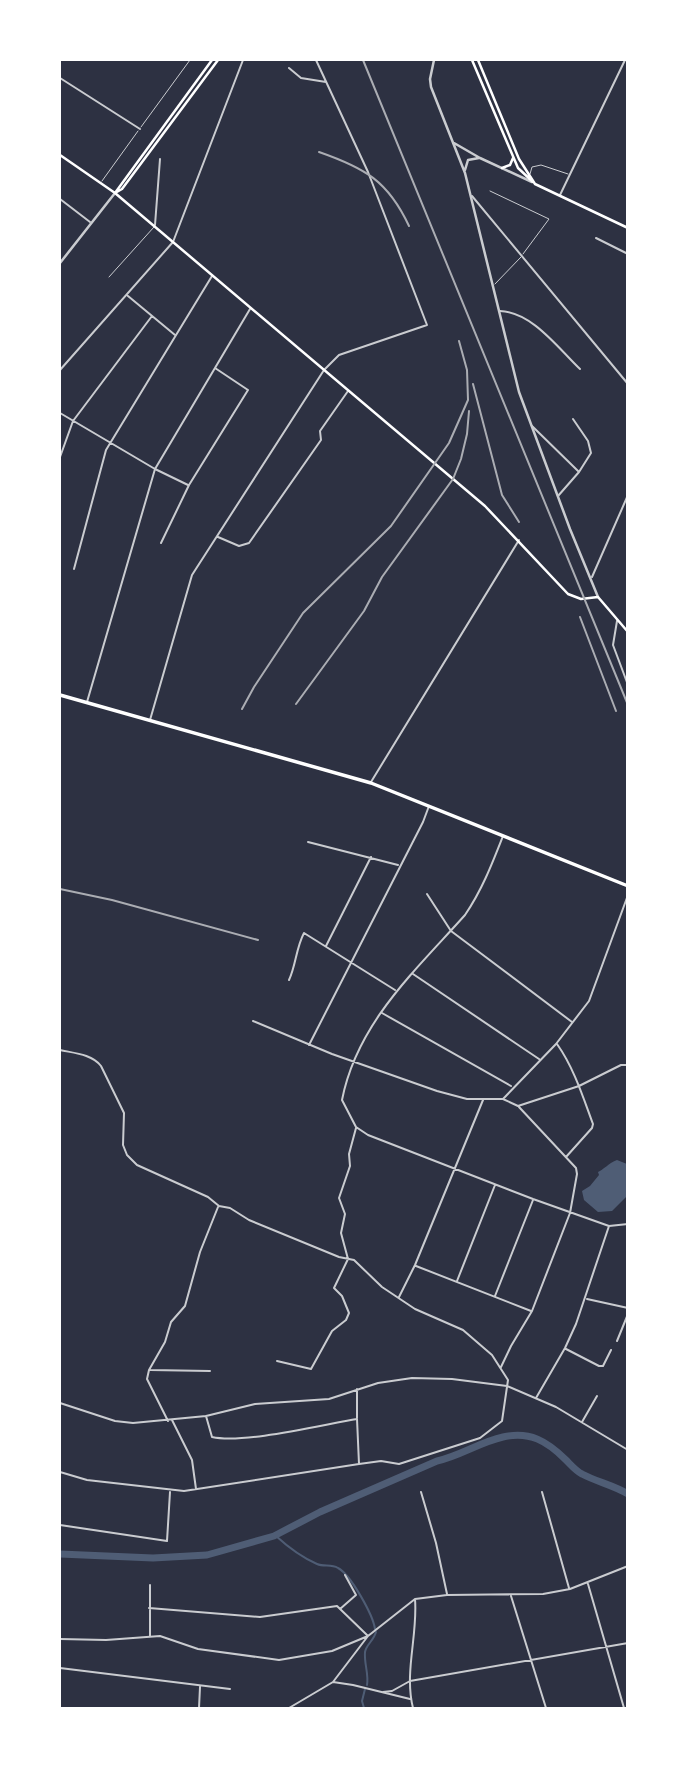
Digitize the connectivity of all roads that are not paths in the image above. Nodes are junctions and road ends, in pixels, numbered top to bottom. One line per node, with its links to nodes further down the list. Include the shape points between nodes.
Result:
1 (190, 60): 13 (lane)
2 (212, 60): 26 (main road)
3 (218, 60): 26 (main road)
4 (243, 60): 36 (street)
5 (316, 60): 12 (street)
6 (434, 60): 14 (street, via 431,87)
7 (472, 60): 17 (main road)
8 (478, 60): 22 (main road)
9 (625, 60): 21 (street)
10 (289, 68): 12 (street, via 301,78)
11 (60, 78): 13 (street)
12 (327, 83): 51 (street, via 427,325 339,355)
13 (140, 129): 23 (lane)
14 (453, 143): 16 (street); 20 (street)
15 (60, 155): 23 (main road)
16 (480, 158): 19 (street); 20 (street, via 468,160)
17 (513, 158): 19 (main road); 24 (main road)
18 (160, 159): 33 (street)
19 (502, 168): 24 (street)
20 (465, 173): 27 (street)
21 (570, 175): 22 (lane, via 541,165 533,167); 28 (street)
22 (530, 176): 24 (main road)
23 (100, 183): 26 (main road)
24 (535, 184): 28 (main road)
25 (490, 191): 38 (lane, via 549,219)
26 (115, 193): 32 (street); 33 (main road)
27 (471, 195): 30 (street); 31 (street)
28 (560, 196): 34 (main road)
29 (60, 199): 32 (street)
30 (484, 210): 31 (street); 38 (street)
31 (476, 214): 42 (street)
32 (91, 222): 39 (street)
33 (155, 226): 36 (main road); 41 (lane)
34 (628, 228)
35 (596, 238): 37 (street)
36 (173, 242): 40 (main road); 43 (street)
37 (628, 254)
38 (521, 257): 42 (lane); 52 (street)
39 (60, 263)
40 (213, 275): 44 (main road); 47 (street)
41 (109, 277)
42 (493, 286): 45 (street)
43 (126, 294): 46 (street); 50 (street)
44 (251, 308): 48 (street); 51 (main road)
45 (499, 310): 49 (street, via 524,318); 57 (street)
46 (152, 316): 47 (street); 56 (street)
47 (175, 335): 58 (street)
48 (215, 368): 60 (street); 62 (street, via 248,390)
49 (580, 369)
50 (60, 370)
51 (324, 370): 53 (main road); 65 (street)
52 (628, 384)
53 (348, 391): 65 (street, via 320,431 321,440 249,543 239,546); 66 (main road)
54 (60, 413): 56 (street)
55 (573, 419): 61 (street, via 591,453)
56 (73, 421): 58 (street); 59 (street)
57 (531, 425): 61 (street); 64 (street)
58 (111, 443): 60 (street); 68 (street)
59 (60, 457)
60 (155, 469): 62 (street); 75 (street)
61 (579, 472): 64 (street)
62 (189, 485): 67 (street)
63 (628, 495): 69 (street)
64 (558, 496): 69 (street)
65 (217, 537): 76 (street, via 192,575)
66 (519, 540): 70 (main road, via 571,596); 77 (street)
67 (161, 543)
68 (74, 569)
69 (591, 580): 70 (street)
70 (598, 597): 71 (main road)
71 (617, 621): 72 (main road); 73 (street, via 613,645)
72 (628, 632)
73 (628, 685)
74 (60, 695): 75 (main road)
75 (87, 703): 76 (main road)
76 (150, 720): 77 (main road)
77 (371, 783): 78 (main road)
78 (429, 805): 79 (main road); 82 (street)
79 (503, 835): 83 (main road); 86 (street, via 475,901)
80 (308, 842): 81 (street)
81 (371, 857): 82 (street); 87 (street)
82 (400, 866): 88 (street)
83 (628, 886)
84 (427, 894): 86 (street)
85 (628, 895): 94 (street, via 594,990)
86 (451, 931): 89 (street); 94 (street)
87 (326, 946): 88 (street); 90 (street, via 304,933)
88 (351, 961): 91 (street); 96 (street)
89 (412, 974): 91 (street); 98 (street)
90 (289, 980)
91 (396, 990): 92 (street)
92 (381, 1013): 99 (street); 102 (street)
93 (253, 1021): 96 (street)
94 (573, 1023): 95 (street)
95 (556, 1044): 98 (street); 101 (street)
96 (309, 1045): 99 (street)
97 (60, 1049): 111 (street, via 97,1060 101,1066 124,1113 123,1145 137,1165)
98 (540, 1060): 102 (street)
99 (353, 1061): 103 (street, via 451,1096); 106 (street, via 342,1100)
100 (628, 1065): 101 (street)
101 (579, 1086): 105 (street); 107 (street, via 593,1124)
102 (513, 1087): 104 (street)
103 (484, 1099): 104 (street); 108 (street)
104 (503, 1099): 105 (street)
105 (518, 1106): 107 (street)
106 (356, 1126): 108 (street, via 368,1135); 115 (street, via 339,1198 345,1214 341,1233)
107 (565, 1158): 112 (street, via 577,1174)
108 (456, 1168): 109 (street); 116 (street)
109 (496, 1184): 110 (street); 117 (street)
110 (533, 1199): 112 (street); 119 (street)
111 (219, 1206): 115 (street); 129 (street, via 200,1251 185,1306 171,1322)
112 (570, 1213): 114 (street); 122 (street)
113 (628, 1224): 114 (street)
114 (610, 1226): 120 (street)
115 (348, 1259): 118 (street); 127 (street, via 334,1288 348,1306 346,1320 332,1331 311,1369)
116 (415, 1265): 117 (street); 118 (street)
117 (457, 1282): 119 (street)
118 (398, 1297): 128 (street, via 463,1330)
119 (494, 1297): 122 (street)
120 (585, 1299): 121 (street); 125 (street)
121 (628, 1308)
122 (532, 1311): 128 (street)
123 (628, 1314): 124 (street)
124 (617, 1341)
125 (565, 1348): 126 (street, via 599,1366); 134 (street)
126 (611, 1350)
127 (277, 1361)
128 (501, 1367): 131 (street)
129 (149, 1370): 130 (street); 139 (street, via 147,1379)
130 (210, 1371)
131 (507, 1387): 132 (street, via 432,1377); 134 (street); 142 (street, via 502,1421 480,1438 399,1464)
132 (357, 1389): 136 (street, via 329,1399 255,1404); 137 (street)
133 (597, 1395): 140 (street)
134 (536, 1398): 140 (street)
135 (60, 1402): 139 (street, via 115,1421)
136 (206, 1416): 137 (street, via 212,1437 220,1438); 138 (street)
137 (357, 1419): 142 (street)
138 (172, 1420): 139 (street); 145 (street, via 192,1460)
139 (168, 1421)
140 (582, 1422): 141 (street)
141 (628, 1450)
142 (359, 1464): 145 (street)
143 (60, 1472): 144 (street, via 87,1480)
144 (170, 1490): 145 (street); 148 (street, via 167,1541)
145 (197, 1490)
146 (421, 1492): 154 (street)
147 (542, 1492): 153 (street)
148 (60, 1525)
149 (628, 1566): 151 (street)
150 (345, 1575): 158 (street, via 356,1595)
151 (587, 1583): 153 (street); 163 (street)
152 (150, 1585): 157 (street)
153 (569, 1589): 155 (street)
154 (447, 1595): 155 (street); 156 (street)
155 (511, 1595): 164 (street)
156 (415, 1599): 159 (street); 166 (street)
157 (149, 1608): 158 (street, via 260,1617); 160 (street)
158 (340, 1609): 159 (street)
159 (368, 1636): 160 (street, via 332,1651 279,1660); 167 (street)
160 (150, 1637): 161 (street)
161 (60, 1639)
162 (628, 1643): 163 (street)
163 (607, 1646): 164 (street); 176 (street)
164 (530, 1659): 166 (street); 175 (street)
165 (60, 1668): 168 (street)
166 (410, 1681): 170 (street); 171 (street)
167 (333, 1682): 170 (street); 173 (street)
168 (201, 1686): 169 (street); 172 (street)
169 (230, 1689)
170 (383, 1692): 171 (street)
171 (411, 1699): 174 (street)
172 (199, 1709)
173 (289, 1709)
174 (413, 1709)
175 (546, 1709)
176 (624, 1709)

